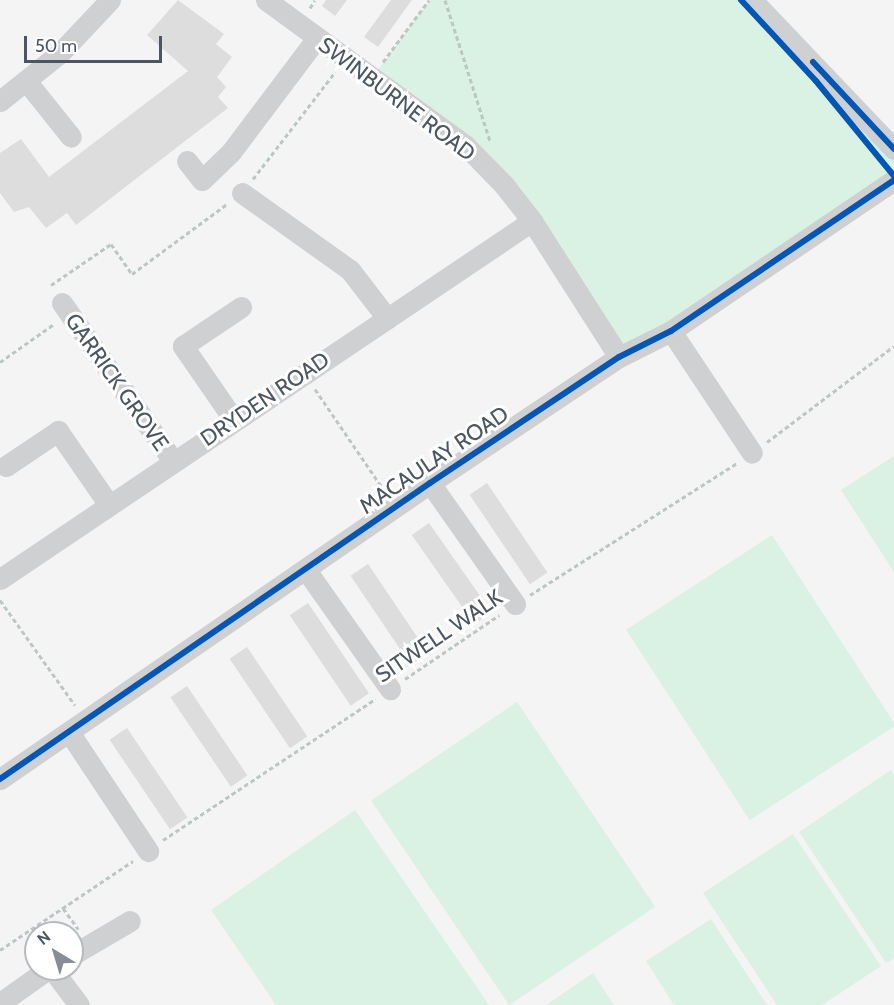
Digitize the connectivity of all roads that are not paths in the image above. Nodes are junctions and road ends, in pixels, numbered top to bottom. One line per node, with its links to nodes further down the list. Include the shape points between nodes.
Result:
1 (110, 0): 5 (street)
2 (266, 0): 4 (street, SWINBURNE ROAD)
3 (752, 0): 8 (street)
4 (317, 38): 9 (street, via 231,152 202,180); 12 (street, SWINBURNE ROAD, via 465,145)
5 (27, 82): 6 (street); 7 (street)
6 (0, 101)
7 (71, 136)
8 (894, 149)
9 (187, 161)
10 (894, 180): 16 (street, MACAULAY ROAD)
11 (242, 194): 15 (street, via 350,270)
12 (532, 221): 15 (street, DRYDEN ROAD); 17 (street, SWINBURNE ROAD)
13 (62, 303): 20 (street, GARRICK GROVE)
14 (241, 307): 18 (street, via 183,346)
15 (387, 318): 18 (street, DRYDEN ROAD)
16 (671, 331): 17 (street, MACAULAY ROAD); 19 (street)
17 (619, 357): 22 (street, MACAULAY ROAD)
18 (234, 420): 20 (street, DRYDEN ROAD)
19 (752, 453)
20 (173, 461): 23 (street, DRYDEN ROAD)
21 (6, 466): 23 (street, via 58,431)
22 (430, 483): 24 (street, MACAULAY ROAD); 26 (street, MACAULAY ROAD)
23 (109, 505): 25 (street, DRYDEN ROAD)
24 (306, 570): 27 (street); 28 (street, MACAULAY ROAD)
25 (0, 579)
26 (515, 604)
27 (390, 689)
28 (78, 727): 29 (street, MACAULAY ROAD); 30 (street)
29 (0, 779)
30 (148, 850)
31 (130, 921): 32 (street)
32 (84, 948)
33 (32, 981): 35 (street)
34 (60, 981): 36 (street)
35 (0, 1003)
36 (79, 1005)

